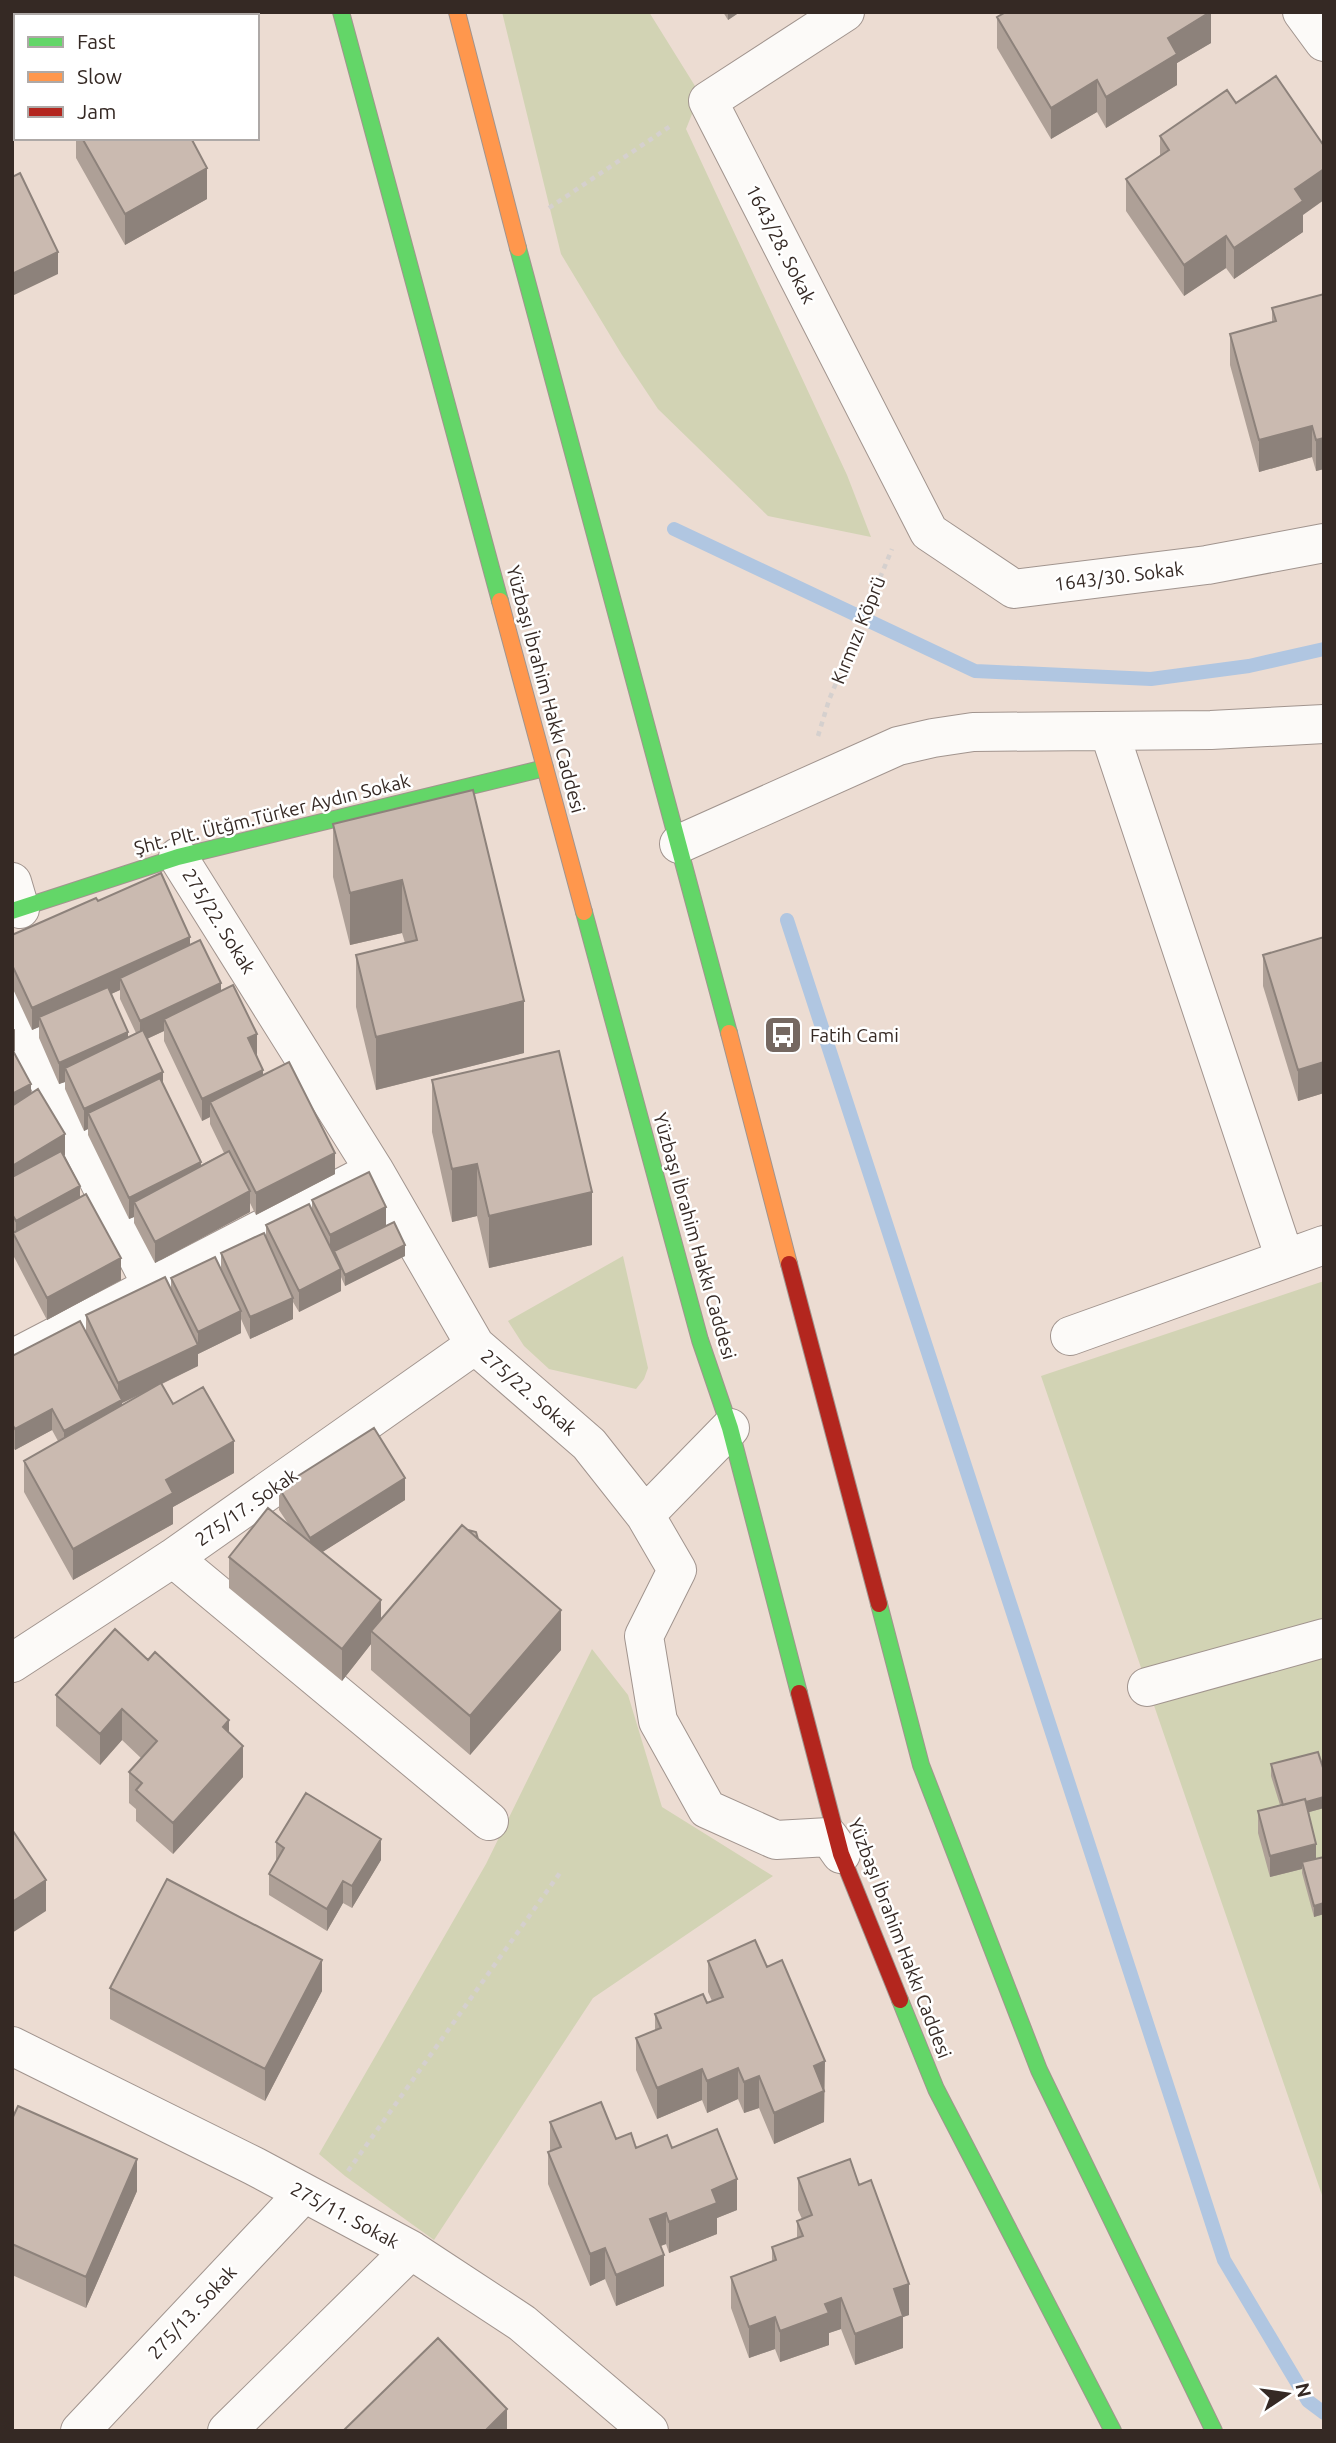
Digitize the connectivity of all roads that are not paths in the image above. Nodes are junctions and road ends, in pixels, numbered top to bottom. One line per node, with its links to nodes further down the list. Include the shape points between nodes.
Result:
1 (341, 12): 10 (main road, Yüzbaşı İbrahim Hakkı Caddesi)
2 (457, 12): 11 (main road)
3 (845, 12): 6 (street, 1643/28. Sokak, via 708,101)
4 (1303, 12): 5 (street)
5 (1324, 43)
6 (929, 532): 7 (street, 1643/30. Sokak, via 1014,589 1207,565)
7 (1324, 543)
8 (1324, 724): 9 (street)
9 (1109, 731): 11 (street, via 973,732 918,740); 17 (street)
10 (545, 768): 12 (main road, Şht. Plt. Ütğm.Türker Aydın Sokak); 22 (main road, Yüzbaşı İbrahim Hakkı Caddesi, via 700,1340)
11 (679, 844): 37 (main road, via 921,1765 1039,2070)
12 (178, 856): 13 (main road, Şht. Plt. Ütğm.Türker Aydın Sokak); 15 (street, 275/22. Sokak)
13 (15, 901)
14 (12, 1009): 18 (street)
15 (374, 1170): 18 (street); 20 (street, 275/22. Sokak)
16 (1324, 1245): 17 (street)
17 (1285, 1259): 19 (street)
18 (152, 1286): 21 (street)
19 (1070, 1336)
20 (475, 1345): 23 (street, 275/22. Sokak, via 589,1444); 24 (street, 275/17. Sokak)
21 (12, 1359)
22 (730, 1428): 23 (street); 29 (main road, Yüzbaşı İbrahim Hakkı Caddesi)
23 (645, 1514): 29 (street, 275/22. Sokak, via 677,1570 644,1636 658,1721 707,1809 776,1840 829,1837)
24 (173, 1558): 26 (street, 275/17. Sokak); 28 (street)
25 (1324, 1638): 27 (street)
26 (12, 1663)
27 (1147, 1686)
28 (489, 1821)
29 (842, 1854): 36 (main road, Yüzbaşı İbrahim Hakkı Caddesi, via 936,2089)
30 (12, 2046): 31 (street, 275/11. Sokak)
31 (304, 2193): 32 (street, 275/11. Sokak); 33 (street, 275/13. Sokak)
32 (411, 2250): 34 (street); 35 (street, 275/11. Sokak, via 522,2323)
33 (80, 2431)
34 (227, 2431)
35 (649, 2431)
36 (1114, 2431)
37 (1214, 2431)

